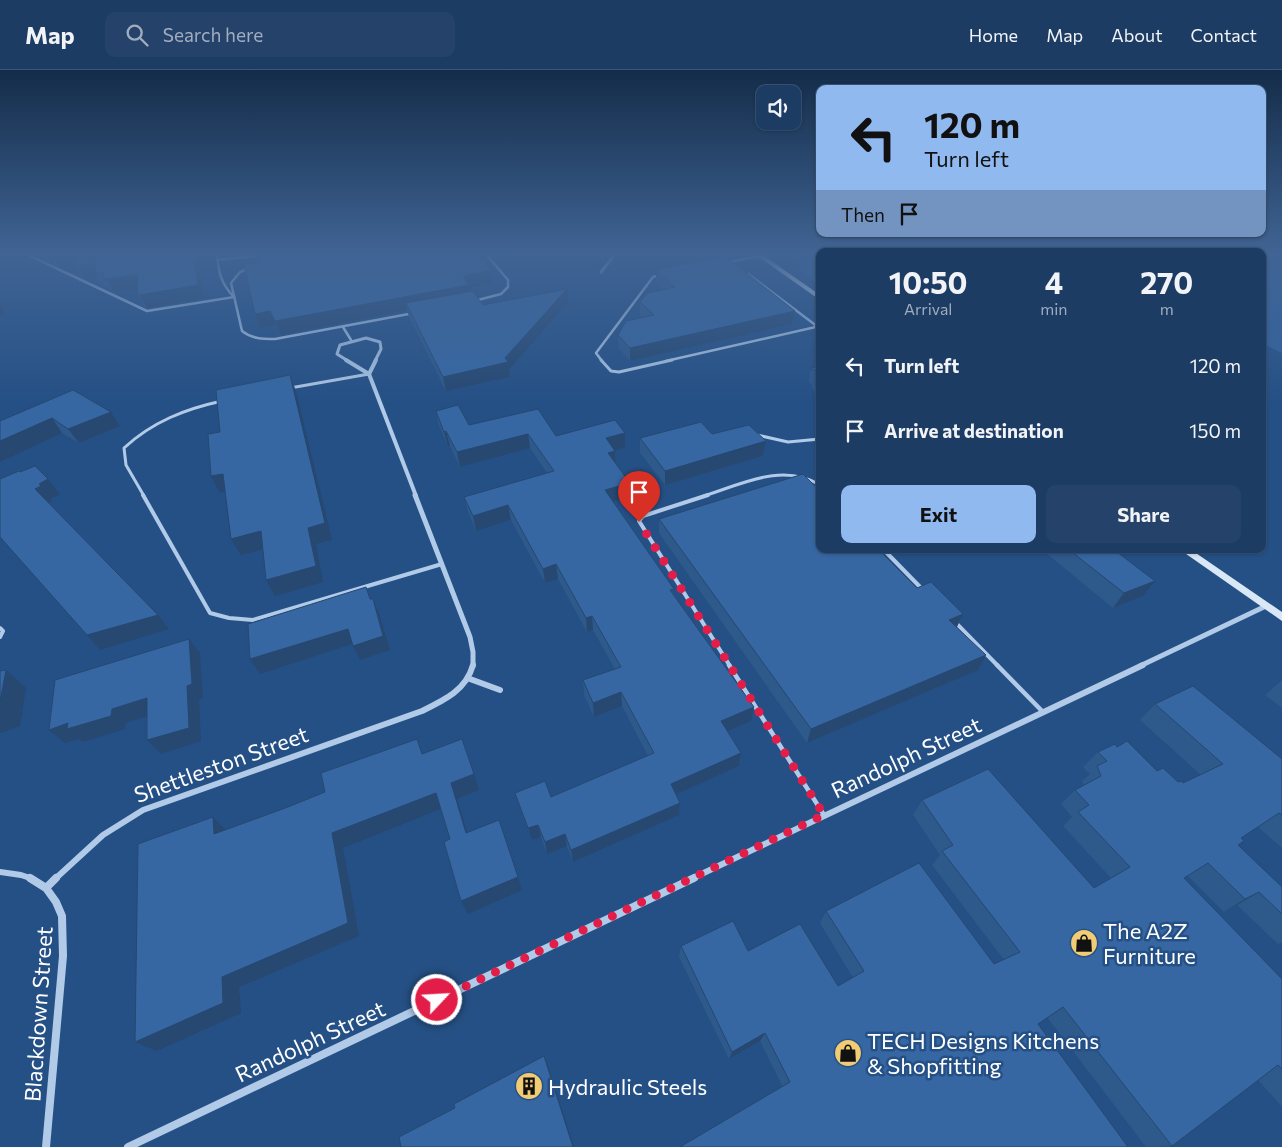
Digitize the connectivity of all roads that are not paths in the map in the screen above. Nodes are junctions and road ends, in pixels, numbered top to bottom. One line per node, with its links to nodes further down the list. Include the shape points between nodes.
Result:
1 (131, 303): 2 (lane, via 147,311)
2 (195, 303)
3 (235, 303): 8 (lane, via 242,331 260,339)
4 (633, 303): 9 (lane, via 597,351 596,355 609,370 620,372)
5 (787, 303): 7 (lane)
6 (421, 312): 8 (lane)
7 (816, 325)
8 (342, 327): 10 (lane)
9 (816, 328)
10 (351, 340): 11 (street, via 338,348 337,354); 11 (street, via 368,338 380,342 381,349)
11 (369, 374): 12 (lane); 19 (street)
12 (288, 389)
13 (224, 401): 19 (lane, via 186,411 136,436 124,448 126,465 210,613 253,620)
14 (751, 433): 15 (lane, via 786,443)
15 (816, 440)
16 (816, 483): 29 (lane, via 792,473 770,474 643,516 639,522)
17 (887, 553): 20 (lane)
18 (1190, 553): 21 (main road)
19 (442, 564): 26 (street, via 474,650)
20 (924, 591)
21 (1266, 606): 22 (main road); 28 (street, Randolph Street)
22 (1282, 617)
23 (952, 620): 28 (lane)
24 (0, 628): 25 (lane, via 3,631)
25 (0, 637)
26 (470, 679): 27 (street); 31 (street, Shettleston Street, via 445,700 422,711 135,814 100,836)
27 (500, 690)
28 (1043, 712): 29 (street, Randolph Street)
29 (824, 815): 33 (street, Randolph Street)
30 (0, 872): 31 (street, via 21,875)
31 (46, 888): 32 (street, Blackdown Street, via 62,916 64,935)
32 (46, 1147)
33 (128, 1147)

